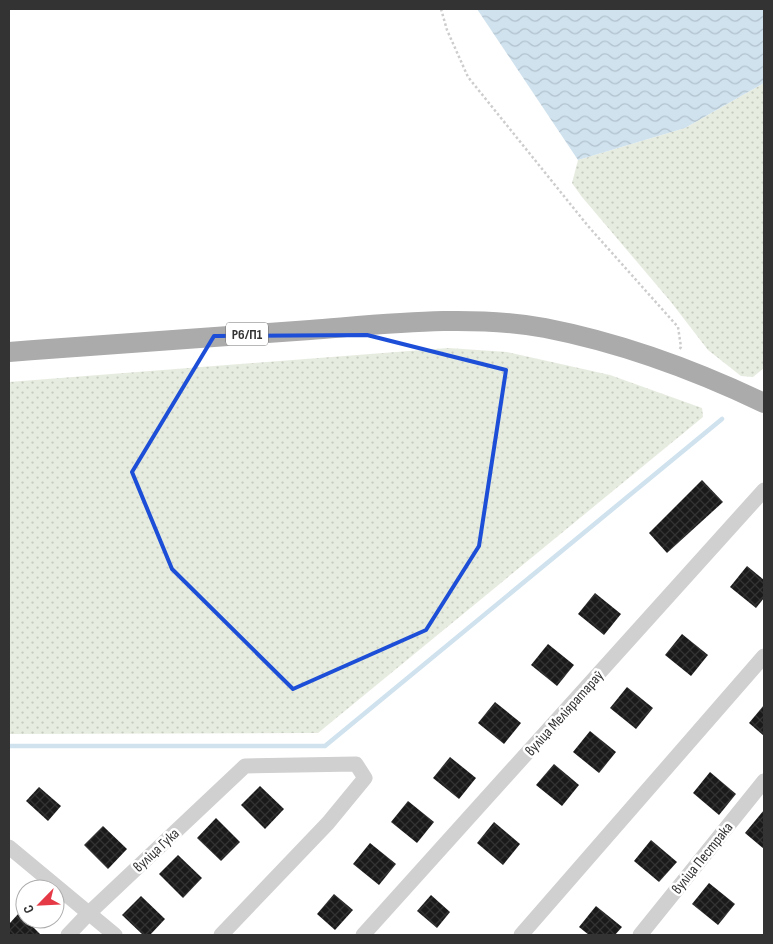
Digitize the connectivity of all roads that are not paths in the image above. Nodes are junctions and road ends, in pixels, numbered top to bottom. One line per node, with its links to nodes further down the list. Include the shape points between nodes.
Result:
1 (9, 352): 2 (main road, Р6/П1, via 409,323 486,321 545,328 674,363)
2 (764, 403)
3 (764, 490): 11 (street, вуліца Меліяратараў)
4 (764, 656): 12 (street)
5 (764, 781): 13 (street, вуліца Пестрака)
6 (9, 847): 7 (street)
7 (88, 914): 8 (street, вуліца Гука); 9 (street); 10 (street, вуліца Гука, via 245,766 356,764 365,778)
8 (68, 935)
9 (115, 935)
10 (222, 935)
11 (363, 935)
12 (521, 935)
13 (640, 935)

